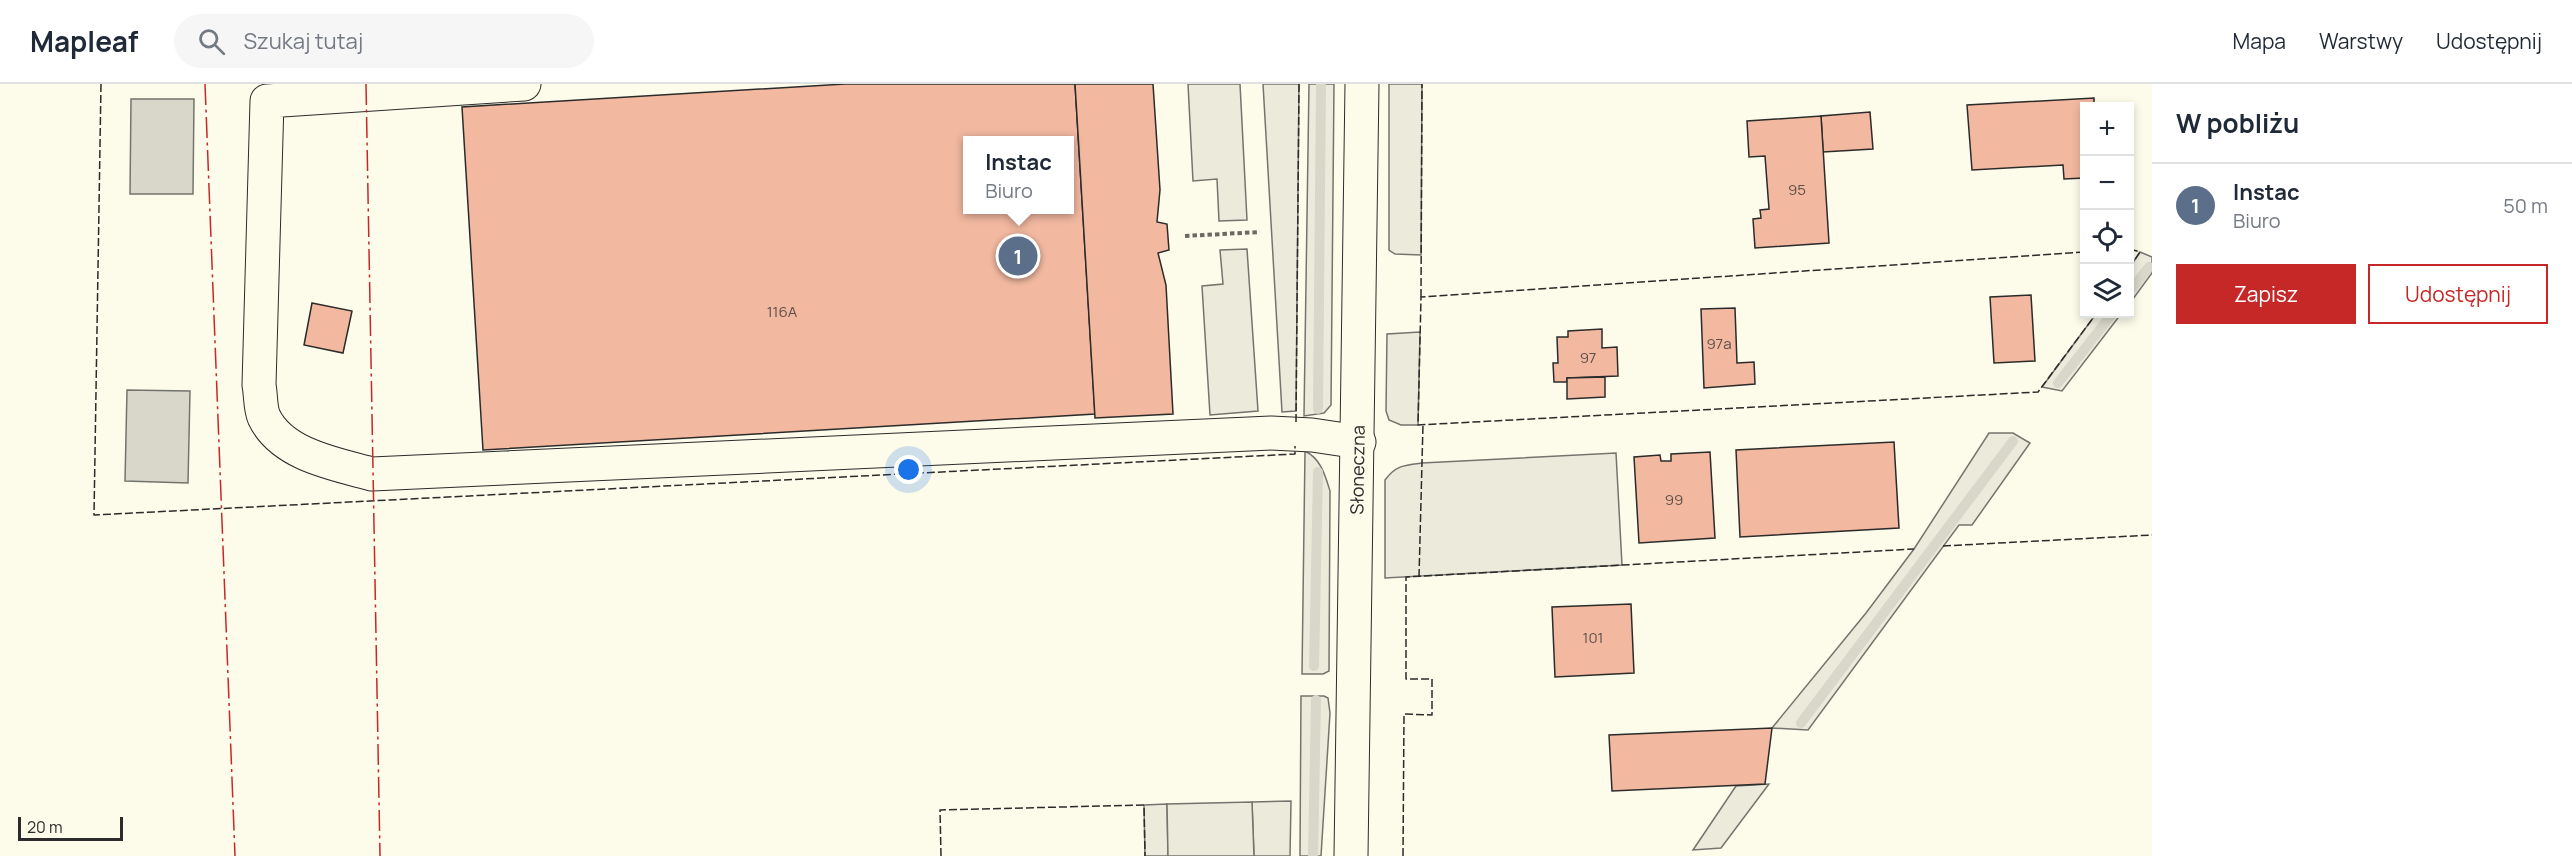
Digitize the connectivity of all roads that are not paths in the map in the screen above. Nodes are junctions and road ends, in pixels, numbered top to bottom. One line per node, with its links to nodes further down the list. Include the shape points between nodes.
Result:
1 (524, 84): 3 (main road, via 267,101 259,385 263,415 277,438 323,461 372,474 1270,433)
2 (1362, 84): 3 (main road, Słoneczna)
3 (1359, 442): 4 (main road, Słoneczna)
4 (1351, 856)

